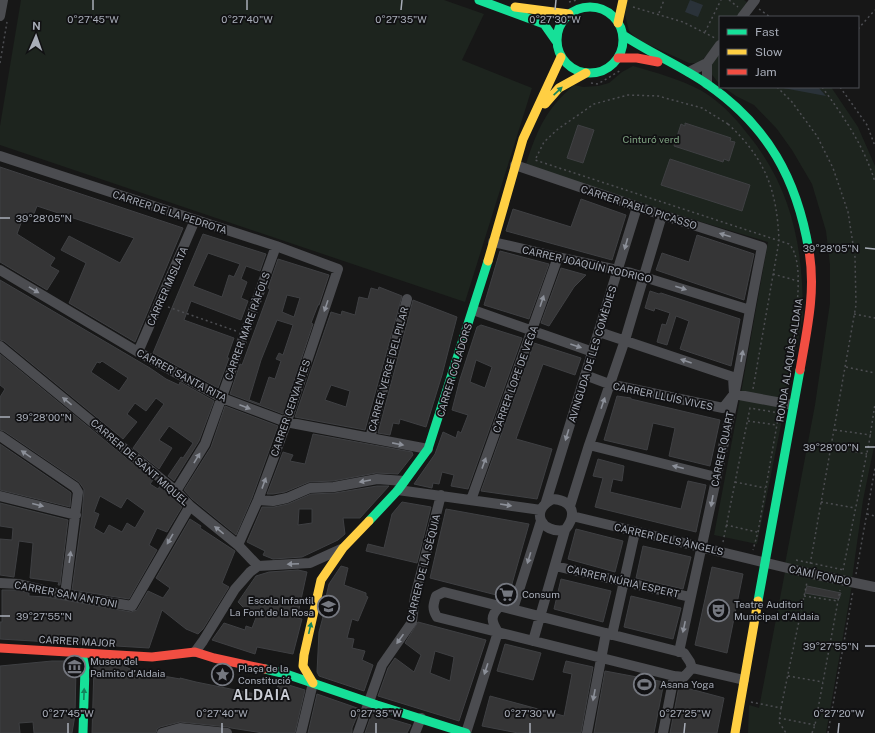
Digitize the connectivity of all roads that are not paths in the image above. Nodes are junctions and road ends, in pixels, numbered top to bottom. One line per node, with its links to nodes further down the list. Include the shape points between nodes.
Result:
1 (3, 0): 10 (street)
2 (479, 0): 5 (street)
3 (607, 0): 7 (street)
4 (754, 2): 9 (street)
5 (490, 3): 8 (street); 13 (street, via 544,24)
6 (626, 3): 11 (street)
7 (599, 8): 8 (street, via 588,7); 11 (street, via 613,16)
8 (569, 14): 13 (street, via 557,31)
9 (743, 16)
10 (4, 18)
11 (618, 23): 12 (street)
12 (623, 35): 16 (street); 18 (street, RONDA ALAQUÀS-ALDAIA, via 639,47)
13 (556, 42): 15 (street)
14 (719, 46): 17 (street)
15 (560, 57): 20 (street, via 567,65); 22 (street)
16 (618, 58): 18 (street, RONDA ALAQUÀS-ALDAIA, via 637,58); 20 (street, via 604,70)
17 (707, 63): 19 (street); 21 (street)
18 (678, 66): 19 (street, RONDA ALAQUÀS-ALDAIA)
19 (689, 72): 21 (street, RONDA ALAQUÀS-ALDAIA)
20 (586, 73): 22 (street, one-way to 20, via 559,88)
21 (707, 84): 49 (street, RONDA ALAQUÀS-ALDAIA, via 734,104 775,153 792,185 806,226 812,271 811,307)
22 (535, 115): 24 (street, CARRER COLADORS, via 523,139)
23 (0, 156): 27 (street, CARRER DE LA PEDROTA)
24 (516, 165): 25 (street, CARRER PABLO PICASSO); 28 (street, CARRER COLADORS)
25 (637, 207): 26 (street, CARRER PABLO PICASSO); 34 (street, AVINGUDA DE LES COMÈDIES, one-way to 34)
26 (662, 215): 30 (street, CARRER PABLO PICASSO, one-way to 26); 35 (street)
27 (196, 220): 29 (street, CARRER DE LA PEDROTA); 43 (street, CARRER MISLATA)
28 (493, 242): 31 (street, CARRER JOAQUÍN RODRIGO); 37 (street, CARRER COLADORS)
29 (276, 246): 32 (street, CARRER DE LA PEDROTA); 48 (street, CARRER MARE RÀFOLS)
30 (762, 247): 38 (street, CARRER QUART)
31 (558, 258): 34 (street, CARRER JOAQUÍN RODRIGO); 39 (street, CARRER LOPE DE VEGA, one-way to 31)
32 (338, 269): 50 (street, CARRER CERVANTES, one-way to 50)
33 (0, 270): 43 (street, CARRER SANTA RITA, one-way to 43)
34 (618, 271): 35 (street, CARRER JOAQUÍN RODRIGO); 40 (street, AVINGUDA DE LES COMÈDIES)
35 (644, 276): 38 (street, CARRER JOAQUÍN RODRIGO, one-way to 38); 41 (street)
36 (407, 300): 52 (street, CARRER VERGE DEL PILAR)
37 (473, 310): 39 (street); 54 (street, CARRER COLADORS)
38 (750, 310): 47 (street, CARRER QUART, one-way to 38)
39 (532, 330): 44 (street, one-way to 44); 61 (street, CARRER LOPE DE VEGA, one-way to 39)
40 (599, 332): 41 (street); 44 (street, AVINGUDA DE LES COMÈDIES)
41 (625, 340): 46 (street); 47 (street, one-way to 41, via 733,378)
42 (0, 346): 57 (street, CARRER DE SANT MIQUEL, one-way to 42)
43 (138, 352): 48 (street, CARRER SANTA RITA)
44 (593, 352): 45 (street, AVINGUDA DE LES COMÈDIES)
45 (585, 375): 46 (street, CARRER LLUÍS VIVES); 63 (street, AVINGUDA DE LES COMÈDIES, one-way to 63)
46 (610, 384): 47 (street, CARRER LLUÍS VIVES, via 723,408); 53 (street, one-way to 46)
47 (734, 394): 49 (street); 55 (street, CARRER QUART)
48 (222, 398): 50 (street, CARRER SANTA RITA, one-way to 50); 57 (street, CARRER MARE RÀFOLS, one-way to 48, via 205,444)
49 (794, 405): 73 (street, RONDA ALAQUÀS-ALDAIA)
50 (286, 422): 52 (street, CARRER SANTA RITA); 60 (street, CARRER CERVANTES, one-way to 50)
51 (0, 436): 65 (street, one-way to 51, via 78,492 75,487)
52 (370, 438): 54 (street, CARRER SANTA RITA, one-way to 54)
53 (589, 445): 55 (street, one-way to 53); 64 (street)
54 (428, 449): 56 (street, CARRER COLADORS)
55 (716, 477): 70 (street, CARRER QUART, one-way to 70)
56 (401, 485): 58 (street); 60 (street, one-way to 60, via 376,479 310,488 273,501); 71 (street, CARRER COLADORS)
57 (176, 491): 62 (street, CARRER DE SANT MIQUEL)
58 (441, 495): 61 (street); 99 (street, CARRER DE LA SÈQUIA, one-way to 99, via 415,596 412,622 382,665)
59 (0, 496): 65 (street, one-way to 65)
60 (258, 500): 69 (street, CARRER CERVANTES)
61 (471, 500): 63 (street, one-way to 63)
62 (190, 506): 69 (street, CARRER DE SANT MIQUEL, one-way to 62); 80 (street, CARRER SAN ANTONI, one-way to 80, via 132,606)
63 (544, 506): 64 (street, via 553,499 561,500); 66 (street, via 540,515)
64 (571, 511): 67 (street, via 570,523); 68 (street, CARRER DELS ÀNGELS)
65 (76, 515): 80 (street, one-way to 65)
66 (541, 521): 67 (street, via 545,527); 83 (street, one-way to 83)
67 (565, 530): 75 (street)
68 (635, 532): 70 (street, CARRER DELS ÀNGELS); 77 (street)
69 (238, 545): 74 (street, CARRER DE SANT MIQUEL)
70 (702, 547): 73 (street, CARRER DELS ÀNGELS); 81 (street, CARRER QUART)
71 (343, 548): 72 (street); 76 (street, CARRER COLADORS)
72 (310, 563): 74 (street, one-way to 74); 76 (street)
73 (766, 563): 79 (street, CAMÍ FONDO); 97 (street, RONDA ALAQUÀS-ALDAIA)
74 (258, 566): 89 (street, via 236,589)
75 (555, 566): 77 (street, CARRER NÚRIA ESPERT); 84 (street)
76 (321, 580): 93 (street, CARRER COLADORS, one-way to 76)
77 (624, 582): 81 (street, CARRER NÚRIA ESPERT); 86 (street)
78 (0, 583): 80 (street, CARRER SAN ANTONI, via 19,584)
79 (875, 587)
80 (65, 595)
81 (690, 597): 90 (street, CARRER QUART, one-way to 90)
82 (500, 606): 83 (street); 85 (street, via 492,617); 85 (street, via 444,592 436,596 433,610 437,617)
83 (513, 609): 84 (street)
84 (540, 616): 86 (street); 87 (street)
85 (498, 632): 87 (street); 108 (street, one-way to 108)
86 (609, 634): 90 (street); 92 (street)
87 (534, 641): 92 (street)
88 (0, 648): 91 (street, CARRER MAJOR)
89 (195, 652): 91 (street, CARRER MAJOR, via 152,657); 95 (street)
90 (678, 652): 94 (street, via 684,653)
91 (82, 653): 102 (street, one-way to 91, via 85,668)
92 (601, 658): 96 (street); 109 (street, one-way to 109)
93 (303, 666): 95 (street, via 295,671); 98 (street)
94 (692, 668): 96 (street, via 684,677); 97 (street)
95 (277, 672): 98 (street)
96 (674, 676): 110 (street)
97 (744, 680): 100 (street, RONDA ALAQUÀS-ALDAIA)
98 (313, 683): 99 (street); 105 (street)
99 (369, 702): 101 (street); 106 (street, CARRER DE LA SÈQUIA)
100 (740, 703): 111 (street, via 731,721); 112 (street); 113 (street)
101 (421, 718): 107 (street); 108 (street)
102 (83, 733)
103 (162, 733): 104 (street, via 180,728)
104 (227, 733)
105 (301, 733)
106 (358, 733)
107 (415, 733)
108 (466, 733)
109 (587, 733)
110 (663, 733)
111 (729, 733)
112 (735, 733)
113 (742, 733)

